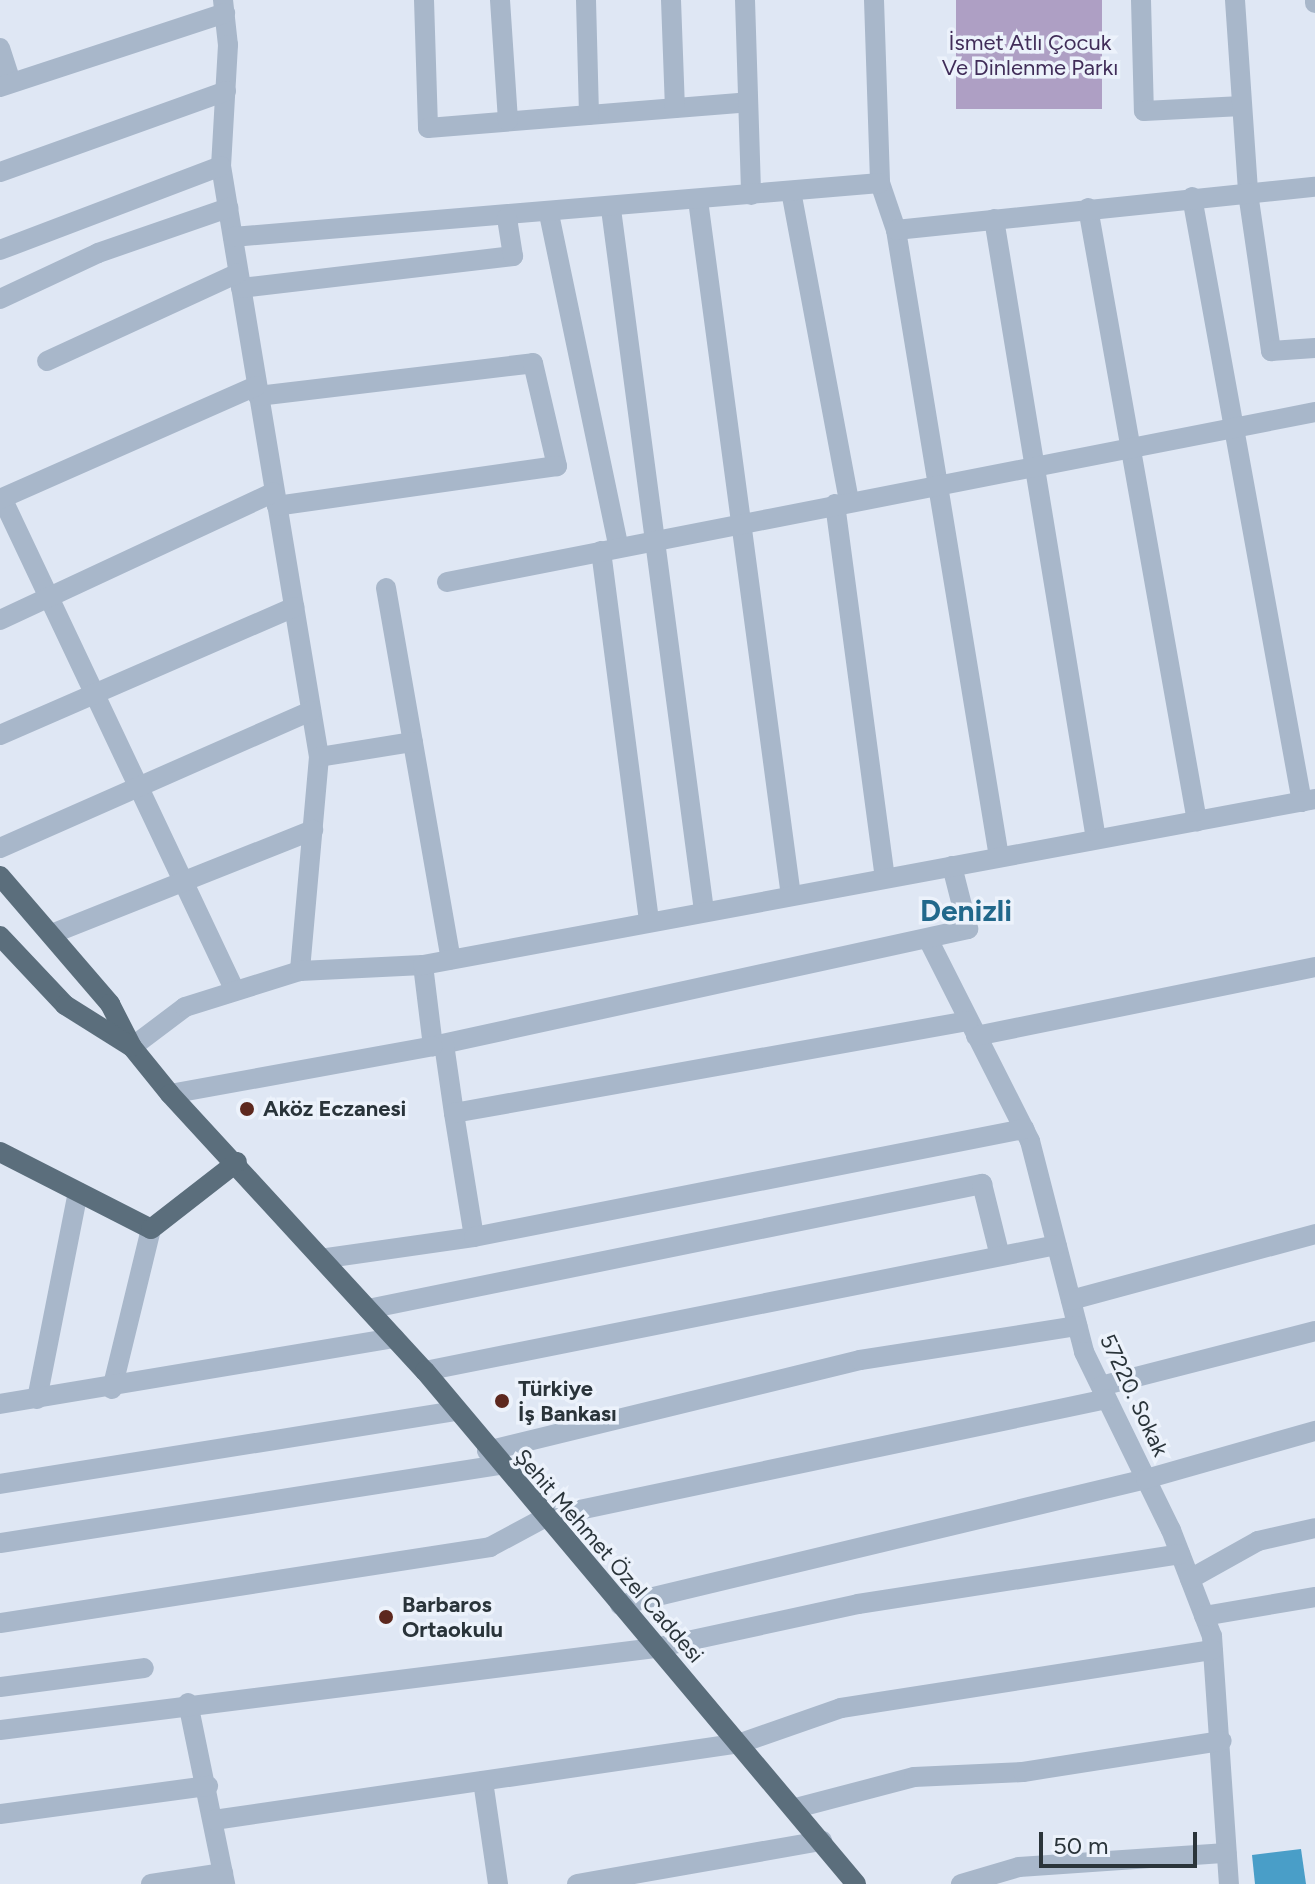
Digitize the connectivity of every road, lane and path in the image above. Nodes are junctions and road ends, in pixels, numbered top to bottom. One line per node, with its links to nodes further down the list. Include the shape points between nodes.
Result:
1 (424, 0): 17 (street, via 428,128)
2 (500, 0): 17 (street)
3 (586, 0): 16 (street)
4 (671, 0): 15 (street)
5 (745, 0): 13 (street)
6 (874, 0): 20 (street)
7 (1141, 0): 14 (street, via 1144,111)
8 (1235, 0): 14 (street)
9 (224, 6): 11 (street); 12 (street)
10 (0, 48): 11 (street)
11 (6, 85)
12 (226, 91): 18 (street); 19 (street)
13 (748, 102): 15 (street); 24 (street)
14 (1242, 106): 23 (street)
15 (675, 108): 16 (street)
16 (589, 115): 17 (street)
17 (508, 121)
18 (221, 166): 27 (street); 35 (street)
19 (0, 172)
20 (880, 183): 22 (street); 33 (street)
21 (1315, 187): 23 (street)
22 (791, 191): 24 (street); 48 (street)
23 (1248, 193): 25 (street); 38 (street, via 1271,351)
24 (751, 195): 26 (street)
25 (1192, 197): 28 (street); 42 (street)
26 (698, 200): 29 (street); 49 (street)
27 (228, 208): 34 (street); 37 (street, via 98,253)
28 (1088, 208): 32 (street); 43 (street)
29 (611, 209): 30 (street); 50 (street)
30 (549, 214): 31 (street); 51 (street)
31 (507, 217): 34 (street); 36 (street, via 513,256)
32 (994, 219): 33 (street); 44 (street)
33 (896, 230): 45 (street)
34 (233, 237): 36 (street)
35 (0, 250)
36 (240, 280): 39 (street); 40 (street)
37 (0, 299)
38 (1315, 348)
39 (47, 361)
40 (257, 391): 46 (street); 47 (street); 47 (street, via 533,363 557,466)
41 (1315, 412): 42 (street)
42 (1235, 427): 43 (street); 63 (street)
43 (1128, 447): 44 (street); 64 (street)
44 (1032, 465): 45 (street); 66 (street)
45 (933, 484): 48 (street); 68 (street)
46 (1, 499): 54 (street)
47 (275, 499): 54 (street); 55 (street)
48 (842, 503): 49 (street); 72 (street)
49 (745, 522): 50 (street); 73 (street)
50 (659, 540): 51 (street); 74 (street)
51 (610, 550): 52 (street); 75 (street)
52 (447, 582)
53 (386, 588): 60 (street)
54 (50, 596): 56 (street); 57 (street)
55 (294, 607): 57 (street); 58 (street)
56 (0, 620)
57 (97, 694): 59 (street); 62 (street)
58 (311, 711): 61 (street); 62 (street)
59 (0, 735)
60 (413, 742): 61 (street); 79 (street)
61 (319, 757): 65 (street)
62 (141, 785): 67 (street); 71 (street)
63 (1308, 800): 64 (street)
64 (1197, 821): 66 (street)
65 (313, 830): 71 (street); 82 (street)
66 (1096, 839): 68 (street)
67 (0, 848)
68 (999, 857): 69 (street)
69 (952, 866): 72 (street); 78 (street, via 968,929)
70 (0, 876): 76 (main road)
71 (185, 877): 76 (street); 83 (street)
72 (885, 878): 73 (street)
73 (791, 896): 74 (street)
74 (704, 911): 75 (street)
75 (649, 922): 79 (street)
76 (54, 933): 86 (main road, via 110,1004)
77 (0, 936): 86 (main road, via 65,1005)
78 (929, 941): 84 (street, 57220. Sokak); 85 (street)
79 (451, 959): 80 (street)
80 (423, 965): 82 (street); 85 (street)
81 (1315, 967): 84 (street)
82 (300, 971): 83 (street)
83 (235, 991): 86 (street, via 185,1007)
84 (972, 1028): 88 (street); 89 (street, 57220. Sokak)
85 (438, 1045): 87 (street); 88 (street)
86 (132, 1047): 87 (main road, Şehit Mehmet Özel Caddesi)
87 (170, 1094): 91 (main road, Şehit Mehmet Özel Caddesi)
88 (454, 1113): 95 (street)
89 (1024, 1129): 95 (street); 96 (street, 57220. Sokak)
90 (0, 1152): 92 (main road)
91 (237, 1162): 93 (main road); 98 (main road, Şehit Mehmet Özel Caddesi)
92 (78, 1192): 93 (main road); 107 (street)
93 (151, 1229): 105 (street)
94 (1315, 1234): 99 (street)
95 (474, 1237): 98 (street)
96 (1057, 1245): 97 (street); 99 (street, 57220. Sokak)
97 (1000, 1256): 100 (street, via 982,1184); 104 (street)
98 (327, 1258): 100 (main road, Şehit Mehmet Özel Caddesi)
99 (1071, 1300): 101 (street, 57220. Sokak)
100 (368, 1309): 103 (main road, Şehit Mehmet Özel Caddesi)
101 (1077, 1326): 106 (street, 57220. Sokak); 111 (street, via 860,1360)
102 (1315, 1331): 106 (street)
103 (395, 1338): 104 (main road, Şehit Mehmet Özel Caddesi); 105 (street)
104 (425, 1371): 109 (main road, Şehit Mehmet Özel Caddesi)
105 (112, 1389): 107 (street)
106 (1104, 1392): 112 (street, 57220. Sokak); 114 (street)
107 (37, 1399): 108 (street)
108 (0, 1404)
109 (456, 1411): 111 (main road, Şehit Mehmet Özel Caddesi); 113 (street)
110 (1315, 1431): 112 (street)
111 (494, 1458): 114 (main road, Şehit Mehmet Özel Caddesi); 116 (street)
112 (1146, 1479): 117 (street, 57220. Sokak); 120 (street)
113 (0, 1484)
114 (546, 1517): 120 (main road, Şehit Mehmet Özel Caddesi); 122 (street, via 490,1547)
115 (1315, 1528): 118 (street, via 1258,1541)
116 (0, 1543)
117 (1180, 1554): 118 (street, 57220. Sokak); 123 (street, via 858,1604)
118 (1190, 1579): 121 (street, 57220. Sokak)
119 (1315, 1597): 121 (street)
120 (620, 1605): 123 (main road, Şehit Mehmet Özel Caddesi)
121 (1204, 1616): 124 (street, 57220. Sokak)
122 (0, 1623)
123 (655, 1648): 127 (street); 130 (main road, Şehit Mehmet Özel Caddesi)
124 (1213, 1650): 129 (street, 57220. Sokak); 130 (street, via 841,1708)
125 (144, 1668): 126 (street)
126 (0, 1687)
127 (188, 1703): 128 (street); 132 (street)
128 (0, 1730)
129 (1222, 1741): 133 (street, via 1023,1772 914,1777); 137 (street, 57220. Sokak)
130 (741, 1743): 131 (street); 133 (main road, Şehit Mehmet Özel Caddesi)
131 (483, 1781): 135 (street); 140 (street)
132 (208, 1786): 134 (street); 135 (street)
133 (796, 1808): 136 (main road, Şehit Mehmet Özel Caddesi)
134 (0, 1814)
135 (214, 1820): 138 (street)
136 (822, 1841): 141 (street); 142 (main road, Şehit Mehmet Özel Caddesi)
137 (1227, 1853): 143 (street, via 1019,1867); 144 (street, 57220. Sokak)
138 (224, 1878): 139 (street)
139 (151, 1884)
140 (498, 1884)
141 (577, 1884)
142 (856, 1884)
143 (961, 1884)
144 (1229, 1884)

